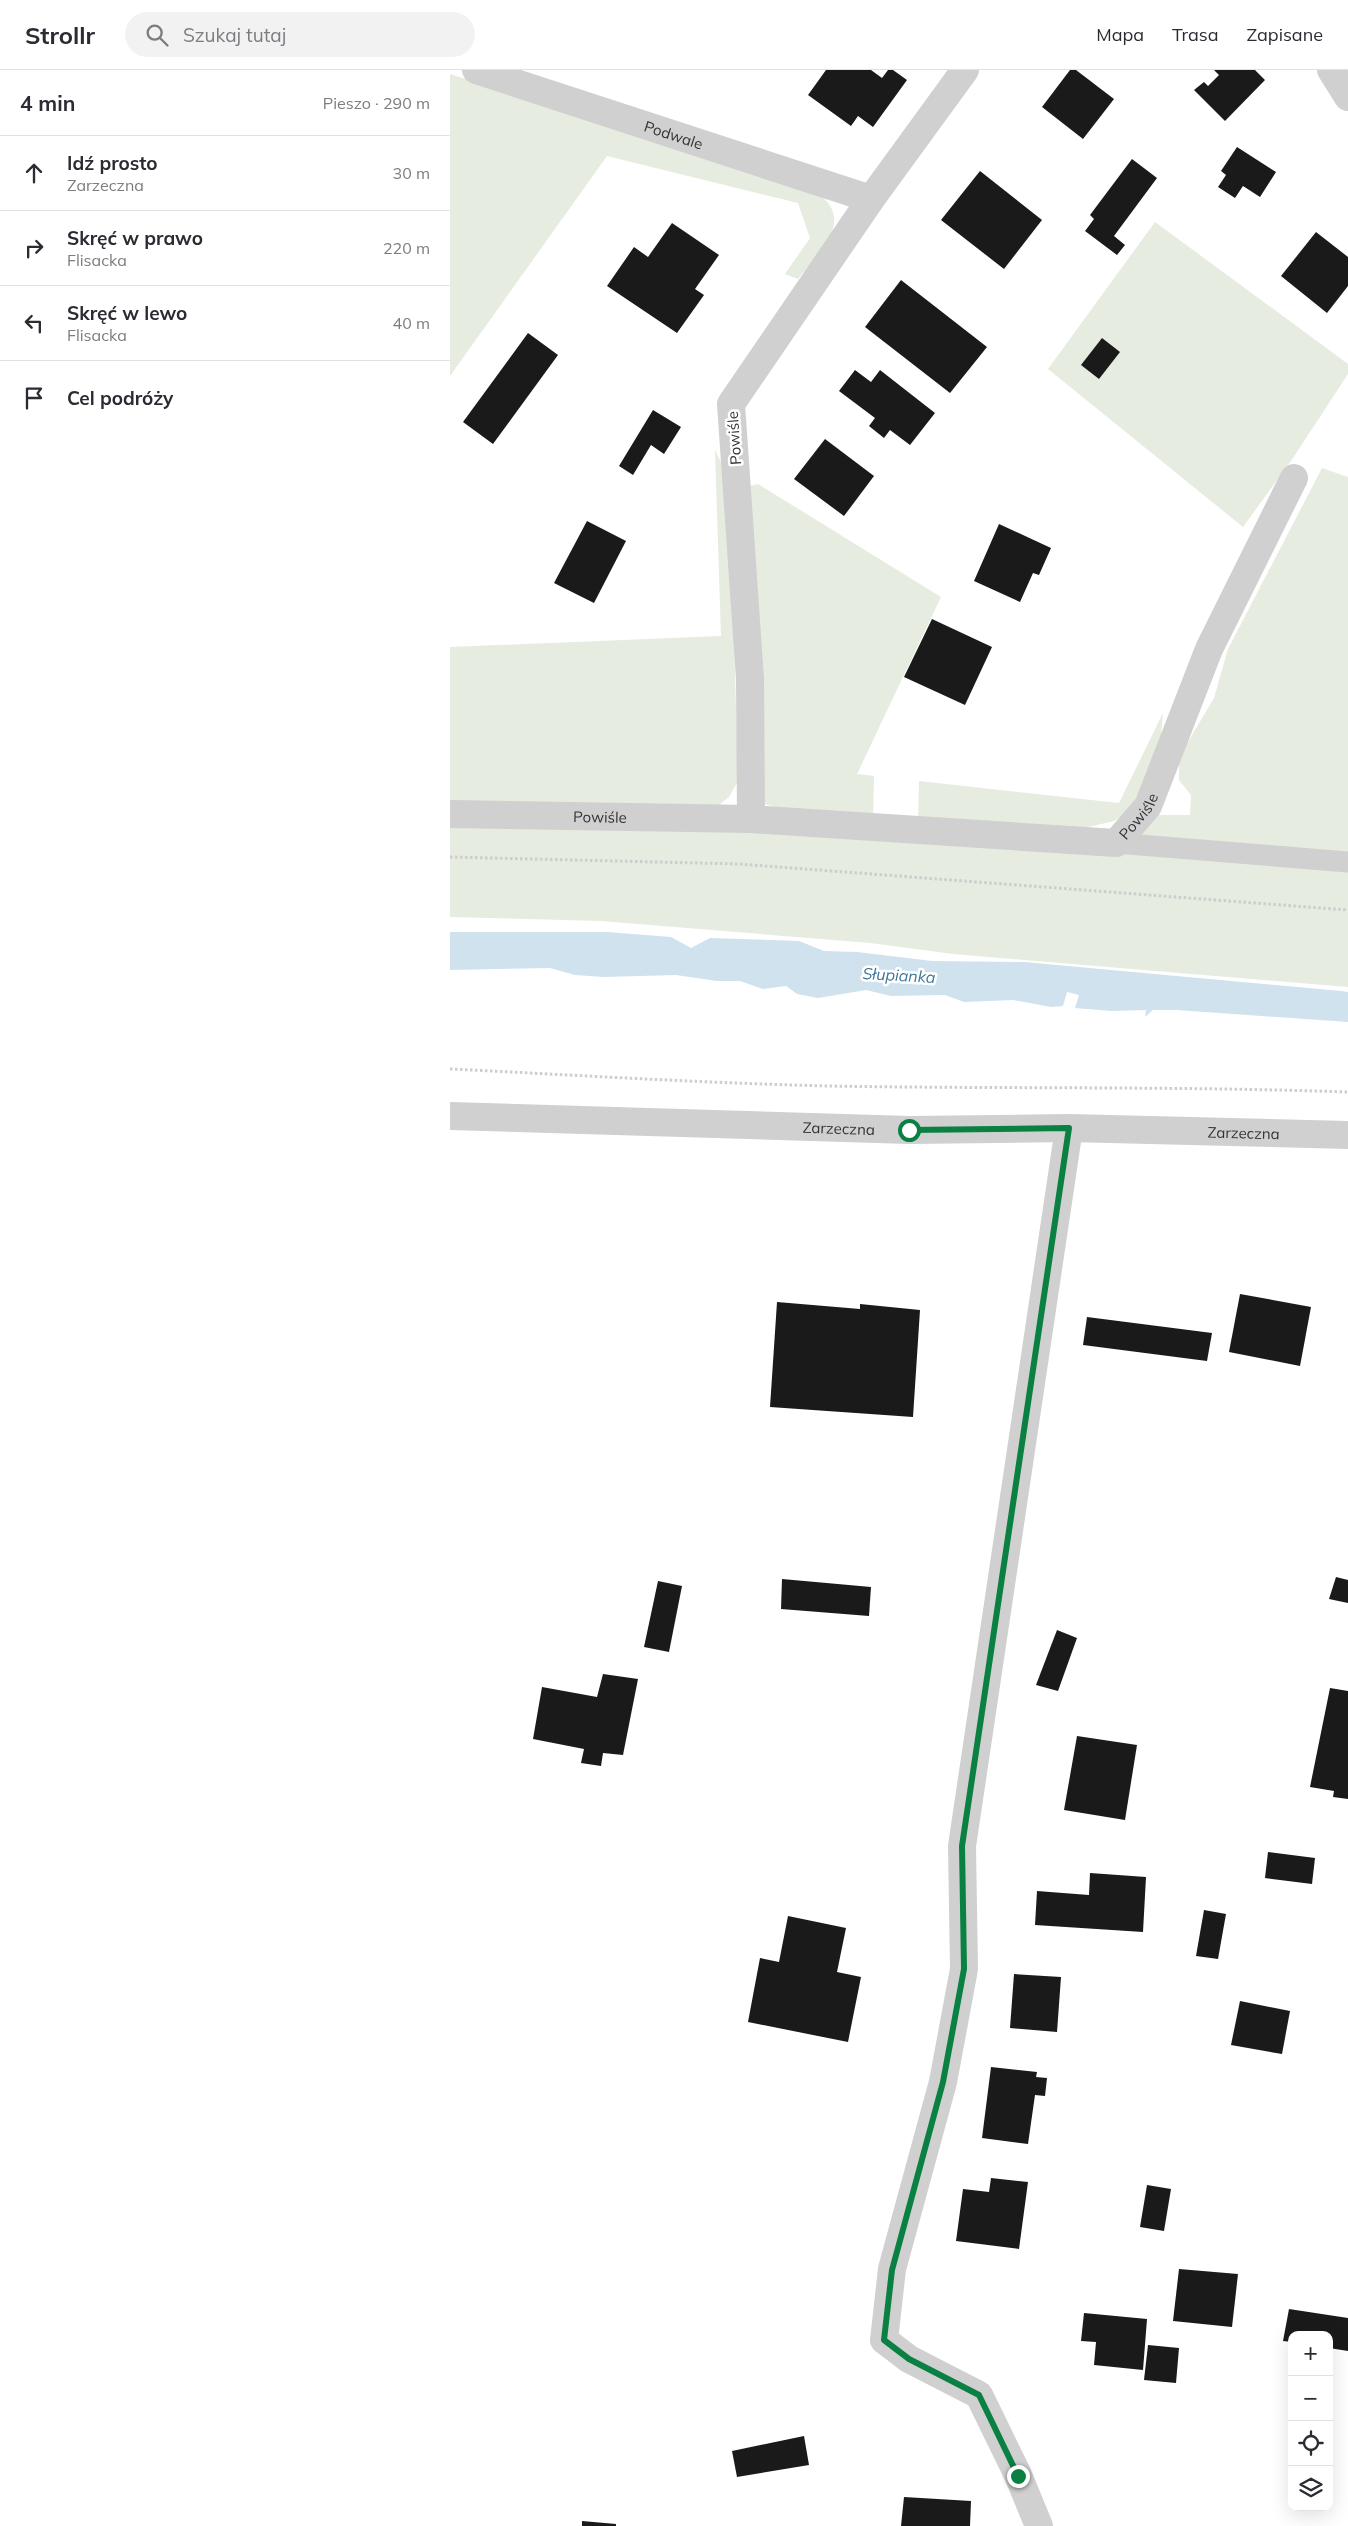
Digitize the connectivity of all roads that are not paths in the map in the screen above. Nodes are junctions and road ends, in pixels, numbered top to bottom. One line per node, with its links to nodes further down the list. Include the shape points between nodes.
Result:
1 (476, 70): 5 (street, Podwale)
2 (965, 70): 5 (street, Powiśle)
3 (1331, 70): 4 (street)
4 (1348, 97)
5 (871, 199): 8 (street, Powiśle, via 731,404 750,680)
6 (1294, 478): 9 (street, Powiśle, via 1209,649 1148,806)
7 (450, 814): 8 (street, Powiśle)
8 (751, 820): 9 (street, Powiśle)
9 (1116, 843): 10 (lane)
10 (1348, 862)
11 (450, 1116): 12 (street, Zarzeczna, via 909,1130)
12 (1069, 1128): 13 (street, Zarzeczna); 14 (street, via 962,1846 964,1969 943,2082 892,2270 884,2340 909,2359 979,2395)
13 (1348, 1135)
14 (1039, 2526)

